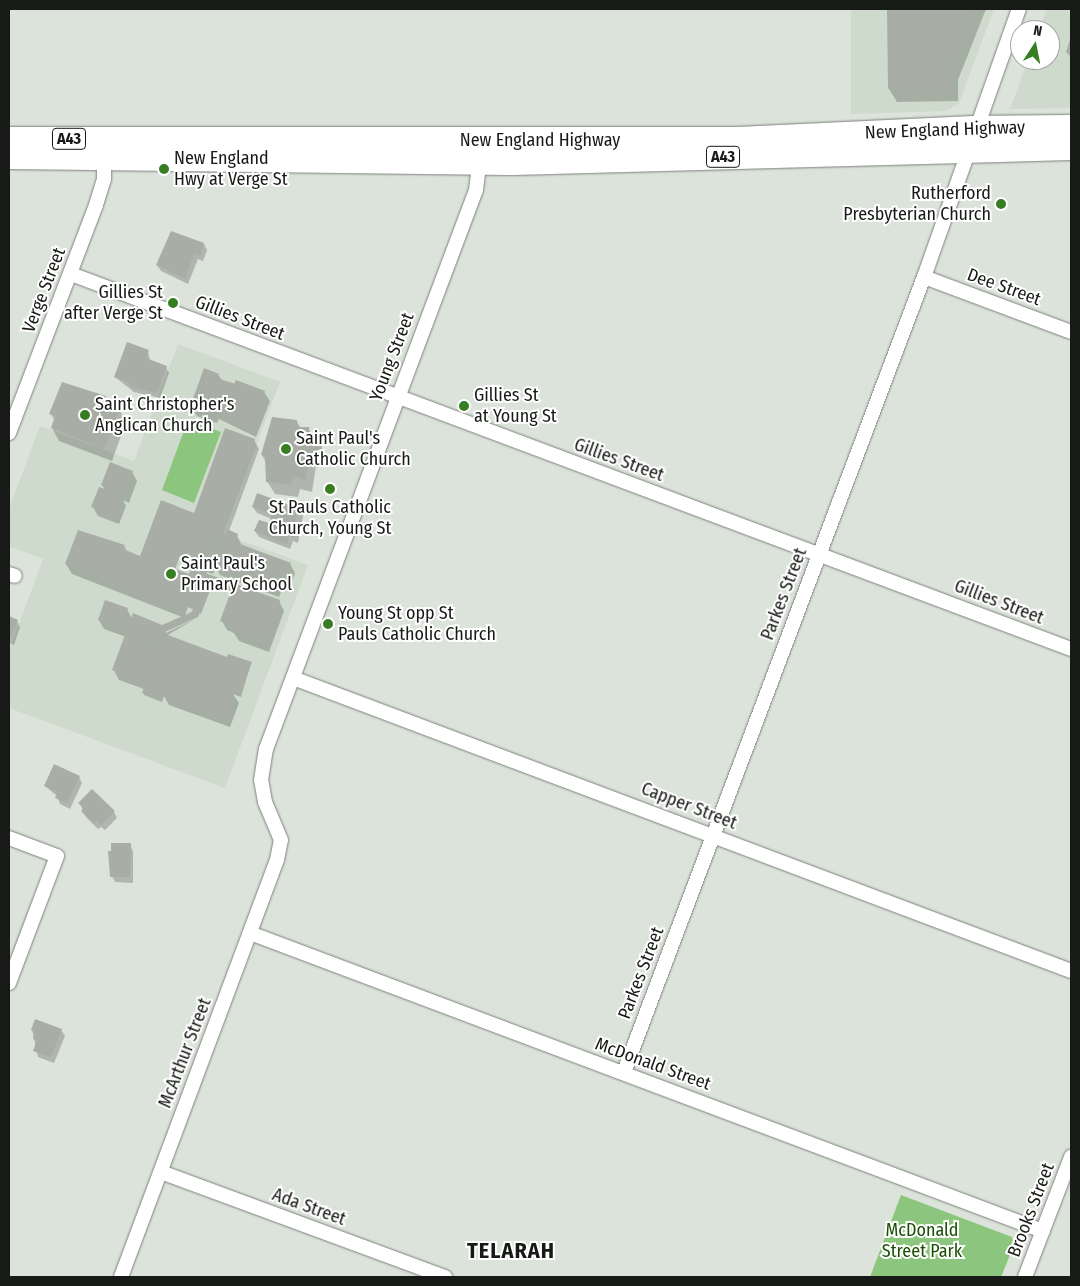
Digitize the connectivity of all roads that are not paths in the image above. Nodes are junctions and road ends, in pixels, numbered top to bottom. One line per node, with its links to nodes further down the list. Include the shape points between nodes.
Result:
1 (1019, 9): 3 (street, Parkes Street)
2 (1071, 127): 3 (highway, New England Highway / A43)
3 (974, 128): 6 (street, Parkes Street); 7 (highway, New England Highway / A43)
4 (9, 140): 7 (highway, New England Highway / A43)
5 (1071, 148): 6 (highway, New England Highway / A43)
6 (967, 151): 7 (highway, New England Highway / A43); 11 (street, Parkes Street)
7 (480, 152): 9 (highway, New England Highway / A43); 13 (street, Young Street, via 476,190)
8 (9, 157): 9 (highway, New England Highway / A43)
9 (104, 159): 10 (street, Verge Street, via 104,179)
10 (71, 274): 13 (street, Gillies Street); 14 (street, Verge Street)
11 (924, 277): 12 (street, Dee Street); 15 (street, Parkes Street)
12 (1071, 332)
13 (397, 397): 15 (street, Gillies Street); 17 (street, Young Street)
14 (9, 433)
15 (819, 554): 16 (street, Gillies Street); 18 (street, Parkes Street)
16 (1071, 649)
17 (293, 678): 18 (street, Capper Street); 20 (street, Young Street, via 266,749 261,780 265,802)
18 (714, 835): 22 (street, Capper Street); 24 (street, Parkes Street)
19 (9, 838): 23 (street, via 57,856)
20 (280, 840): 21 (street, McArthur Street, via 277,860)
21 (250, 933): 24 (street, McDonald Street, via 551,1048); 26 (street, McArthur Street)
22 (1071, 972)
23 (9, 983)
24 (624, 1072): 27 (street, McDonald Street)
25 (1071, 1156): 27 (street, Brooks Street)
26 (161, 1172): 28 (street, McArthur Street); 29 (street, Ada Street)
27 (1043, 1231): 30 (street, Brooks Street)
28 (121, 1277)
29 (445, 1277)
30 (1025, 1277)

